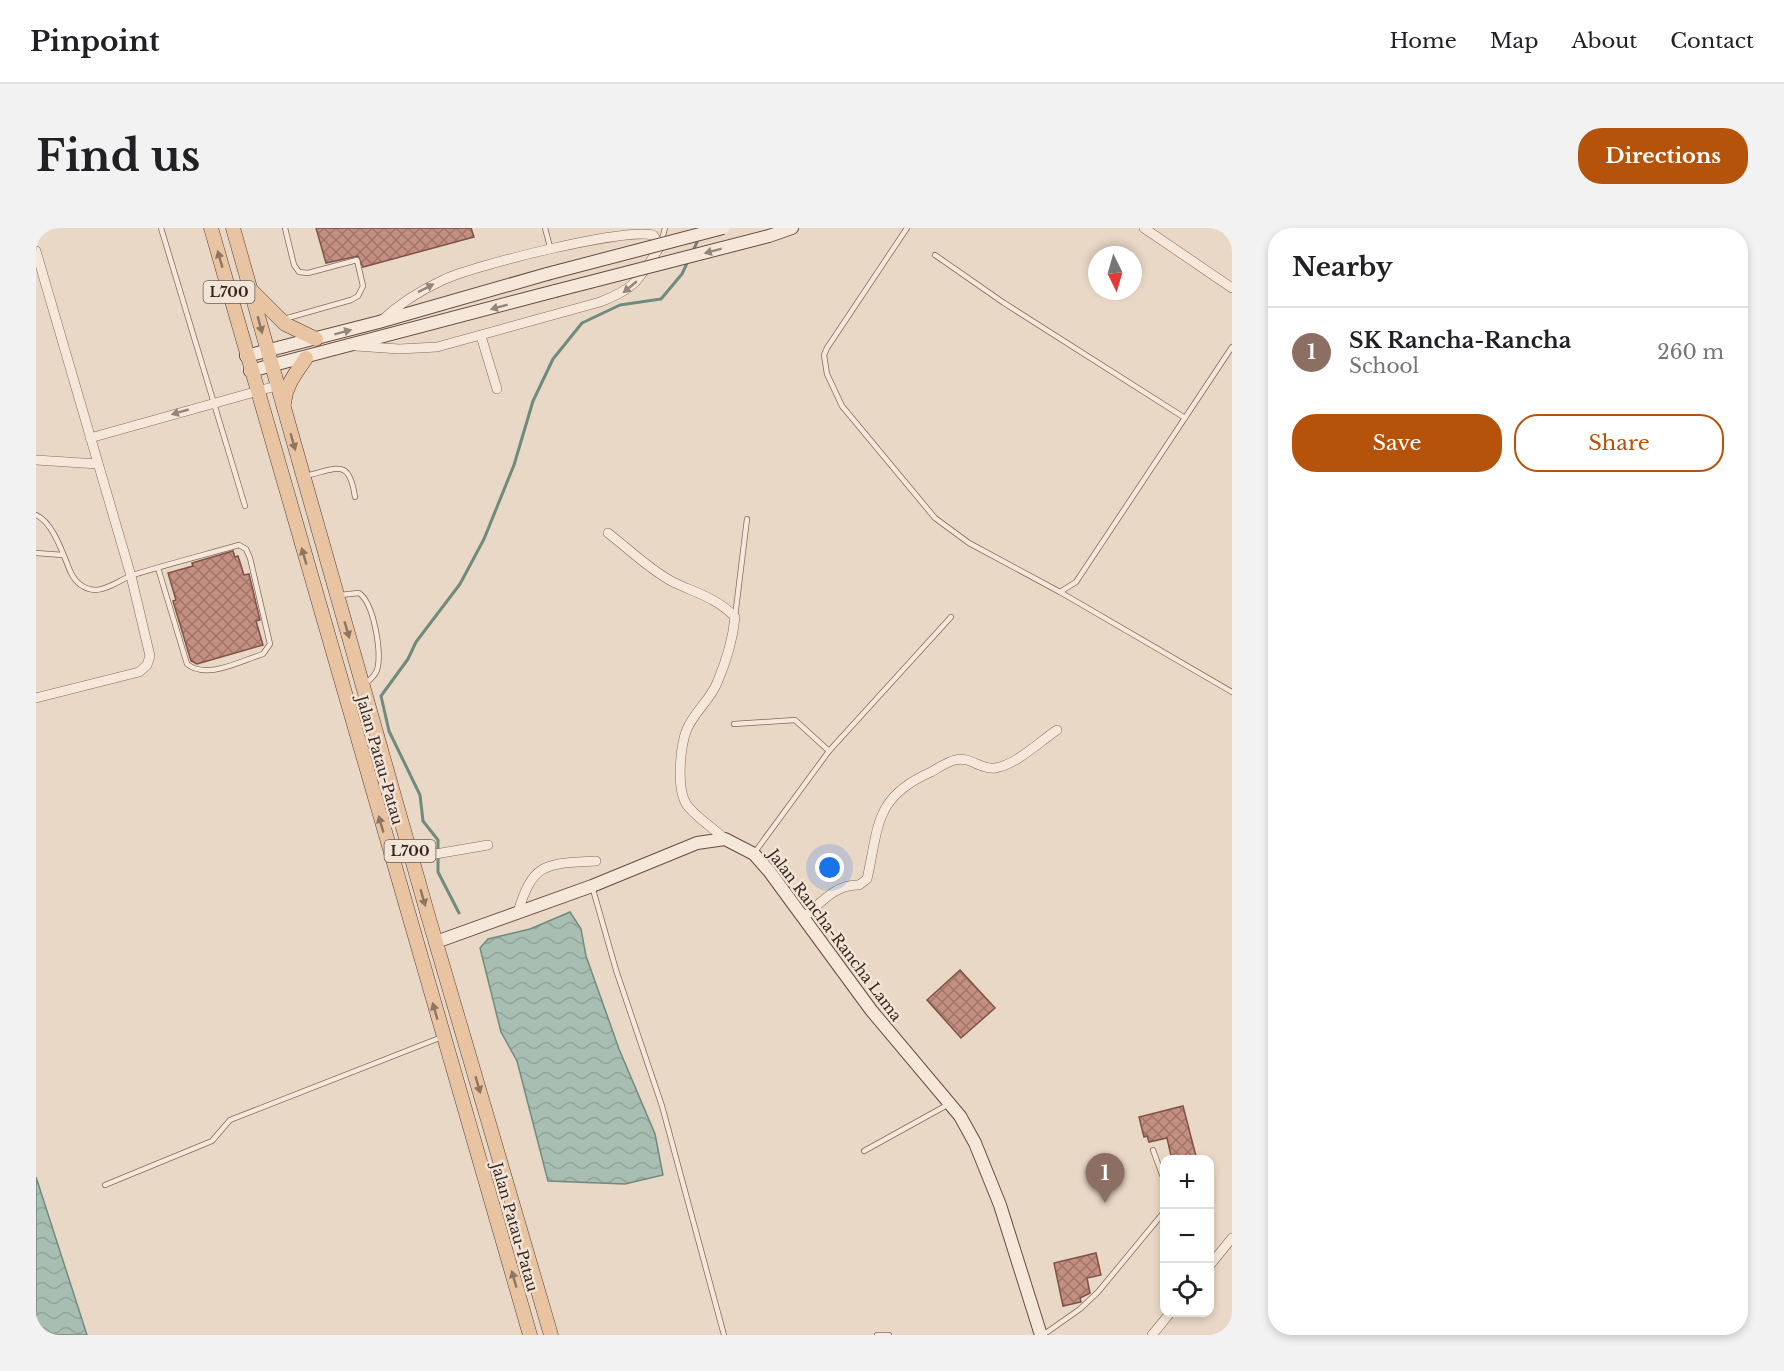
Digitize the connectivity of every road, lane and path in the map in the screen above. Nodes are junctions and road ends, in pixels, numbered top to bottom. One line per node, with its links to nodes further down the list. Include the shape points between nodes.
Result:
1 (161, 228): 32 (lane)
2 (211, 228): 25 (main road, Jalan Patau-Patau / L700, one-way to 2)
3 (232, 228): 17 (main road, Jalan Patau-Patau / L700)
4 (285, 228): 18 (lane, via 299,272 357,260 363,286 357,296)
5 (545, 228): 13 (lane)
6 (665, 228): 12 (lane)
7 (723, 228): 19 (street, bridge)
8 (792, 228): 22 (street, one-way to 22, bridge)
9 (906, 228): 48 (lane, via 826,348 827,374 847,414 935,518 969,543)
10 (1144, 228): 16 (street)
11 (647, 230): 12 (street); 13 (street)
12 (660, 246): 20 (street, one-way to 20, via 639,280 624,293)
13 (550, 247): 19 (street, one-way to 13, via 401,303 445,279)
14 (36, 251): 35 (street)
15 (935, 255): 34 (lane)
16 (1232, 288)
17 (250, 289): 18 (main road); 24 (main road, Jalan Patau-Patau / L700, one-way to 24)
18 (281, 320): 21 (main road)
19 (379, 322): 21 (street, one-way to 19)
20 (481, 336): 22 (street, via 437,347); 30 (street)
21 (316, 339): 24 (street)
22 (354, 346): 26 (street)
23 (1232, 347): 34 (lane)
24 (267, 351): 25 (street); 27 (main road, Jalan Patau-Patau / L700)
25 (246, 356): 28 (main road, Jalan Patau-Patau / L700)
26 (306, 358): 27 (street); 33 (main road, via 285,391)
27 (270, 366): 28 (street); 29 (main road, Jalan Patau-Patau / L700)
28 (250, 371): 31 (main road, Jalan Patau-Patau / L700)
29 (276, 386): 31 (street); 33 (main road, Jalan Patau-Patau / L700)
30 (497, 389)
31 (256, 391): 32 (street); 67 (main road, Jalan Patau-Patau / L700, one-way to 31)
32 (213, 403): 35 (street, one-way to 35); 40 (lane)
33 (283, 408): 38 (main road, Jalan Patau-Patau / L700, one-way to 38)
34 (1185, 418): 48 (lane, via 1076,582)
35 (90, 438): 37 (street)
36 (36, 460): 37 (street)
37 (98, 464): 47 (street)
38 (303, 477): 39 (lane, via 345,470 351,475); 49 (main road, Jalan Patau-Patau / L700)
39 (354, 497)
40 (245, 506)
41 (36, 515): 45 (lane, via 47,524)
42 (747, 519): 50 (lane)
43 (608, 533): 50 (street, via 672,581 717,602)
44 (36, 553): 45 (lane)
45 (63, 555): 47 (lane, via 75,582 84,588 102,590)
46 (158, 568): 46 (lane, via 187,664 203,672 267,650 270,644 246,549 239,545); 47 (lane)
47 (131, 576): 54 (street, via 149,642 147,665 139,672)
48 (1060, 592): 53 (lane)
49 (338, 596): 52 (main road, Jalan Patau-Patau / L700, one-way to 52); 52 (lane, via 359,593 366,598 372,619 379,657 375,673)
50 (735, 616): 58 (street, via 734,635 711,697 687,729 680,780 686,804)
51 (951, 617): 57 (lane)
52 (363, 686): 61 (main road, Jalan Patau-Patau / L700)
53 (1232, 692)
54 (36, 698)
55 (734, 724): 57 (lane, via 795,720)
56 (1057, 730): 65 (street, via 1005,765 992,769 971,760 956,759 899,789 880,815 867,879 859,885 846,884 835,890)
57 (829, 751): 60 (lane)
58 (725, 839): 60 (street, Jalan Rancha-Rancha Lama); 63 (street, via 697,843)
59 (488, 845): 61 (street)
60 (754, 854): 65 (street, Jalan Rancha-Rancha Lama)
61 (412, 858): 66 (main road, Jalan Patau-Patau / L700, one-way to 66)
62 (596, 861): 64 (street, via 561,863 540,870 525,888)
63 (592, 886): 64 (street); 79 (lane, via 662,1106)
64 (518, 912): 66 (street)
65 (803, 918): 68 (street, Jalan Rancha-Rancha Lama, via 871,1010)
66 (436, 942): 78 (main road, Jalan Patau-Patau / L700, one-way to 78)
67 (442, 1037): 72 (lane, via 230,1120 212,1141); 77 (main road, Jalan Patau-Patau / L700, one-way to 67)
68 (949, 1104): 70 (lane); 82 (street, Jalan Rancha-Rancha Lama, via 975,1143 1000,1205)
69 (1153, 1150): 71 (lane)
70 (864, 1151)
71 (1160, 1169)
72 (105, 1185)
73 (1160, 1217): 82 (lane, via 1098,1292)
74 (1232, 1238): 75 (street)
75 (1211, 1263)
76 (1167, 1317): 83 (street)
77 (530, 1335)
78 (551, 1335)
79 (724, 1335)
80 (877, 1335): 81 (lane)
81 (889, 1335)
82 (1042, 1335)
83 (1152, 1335)

